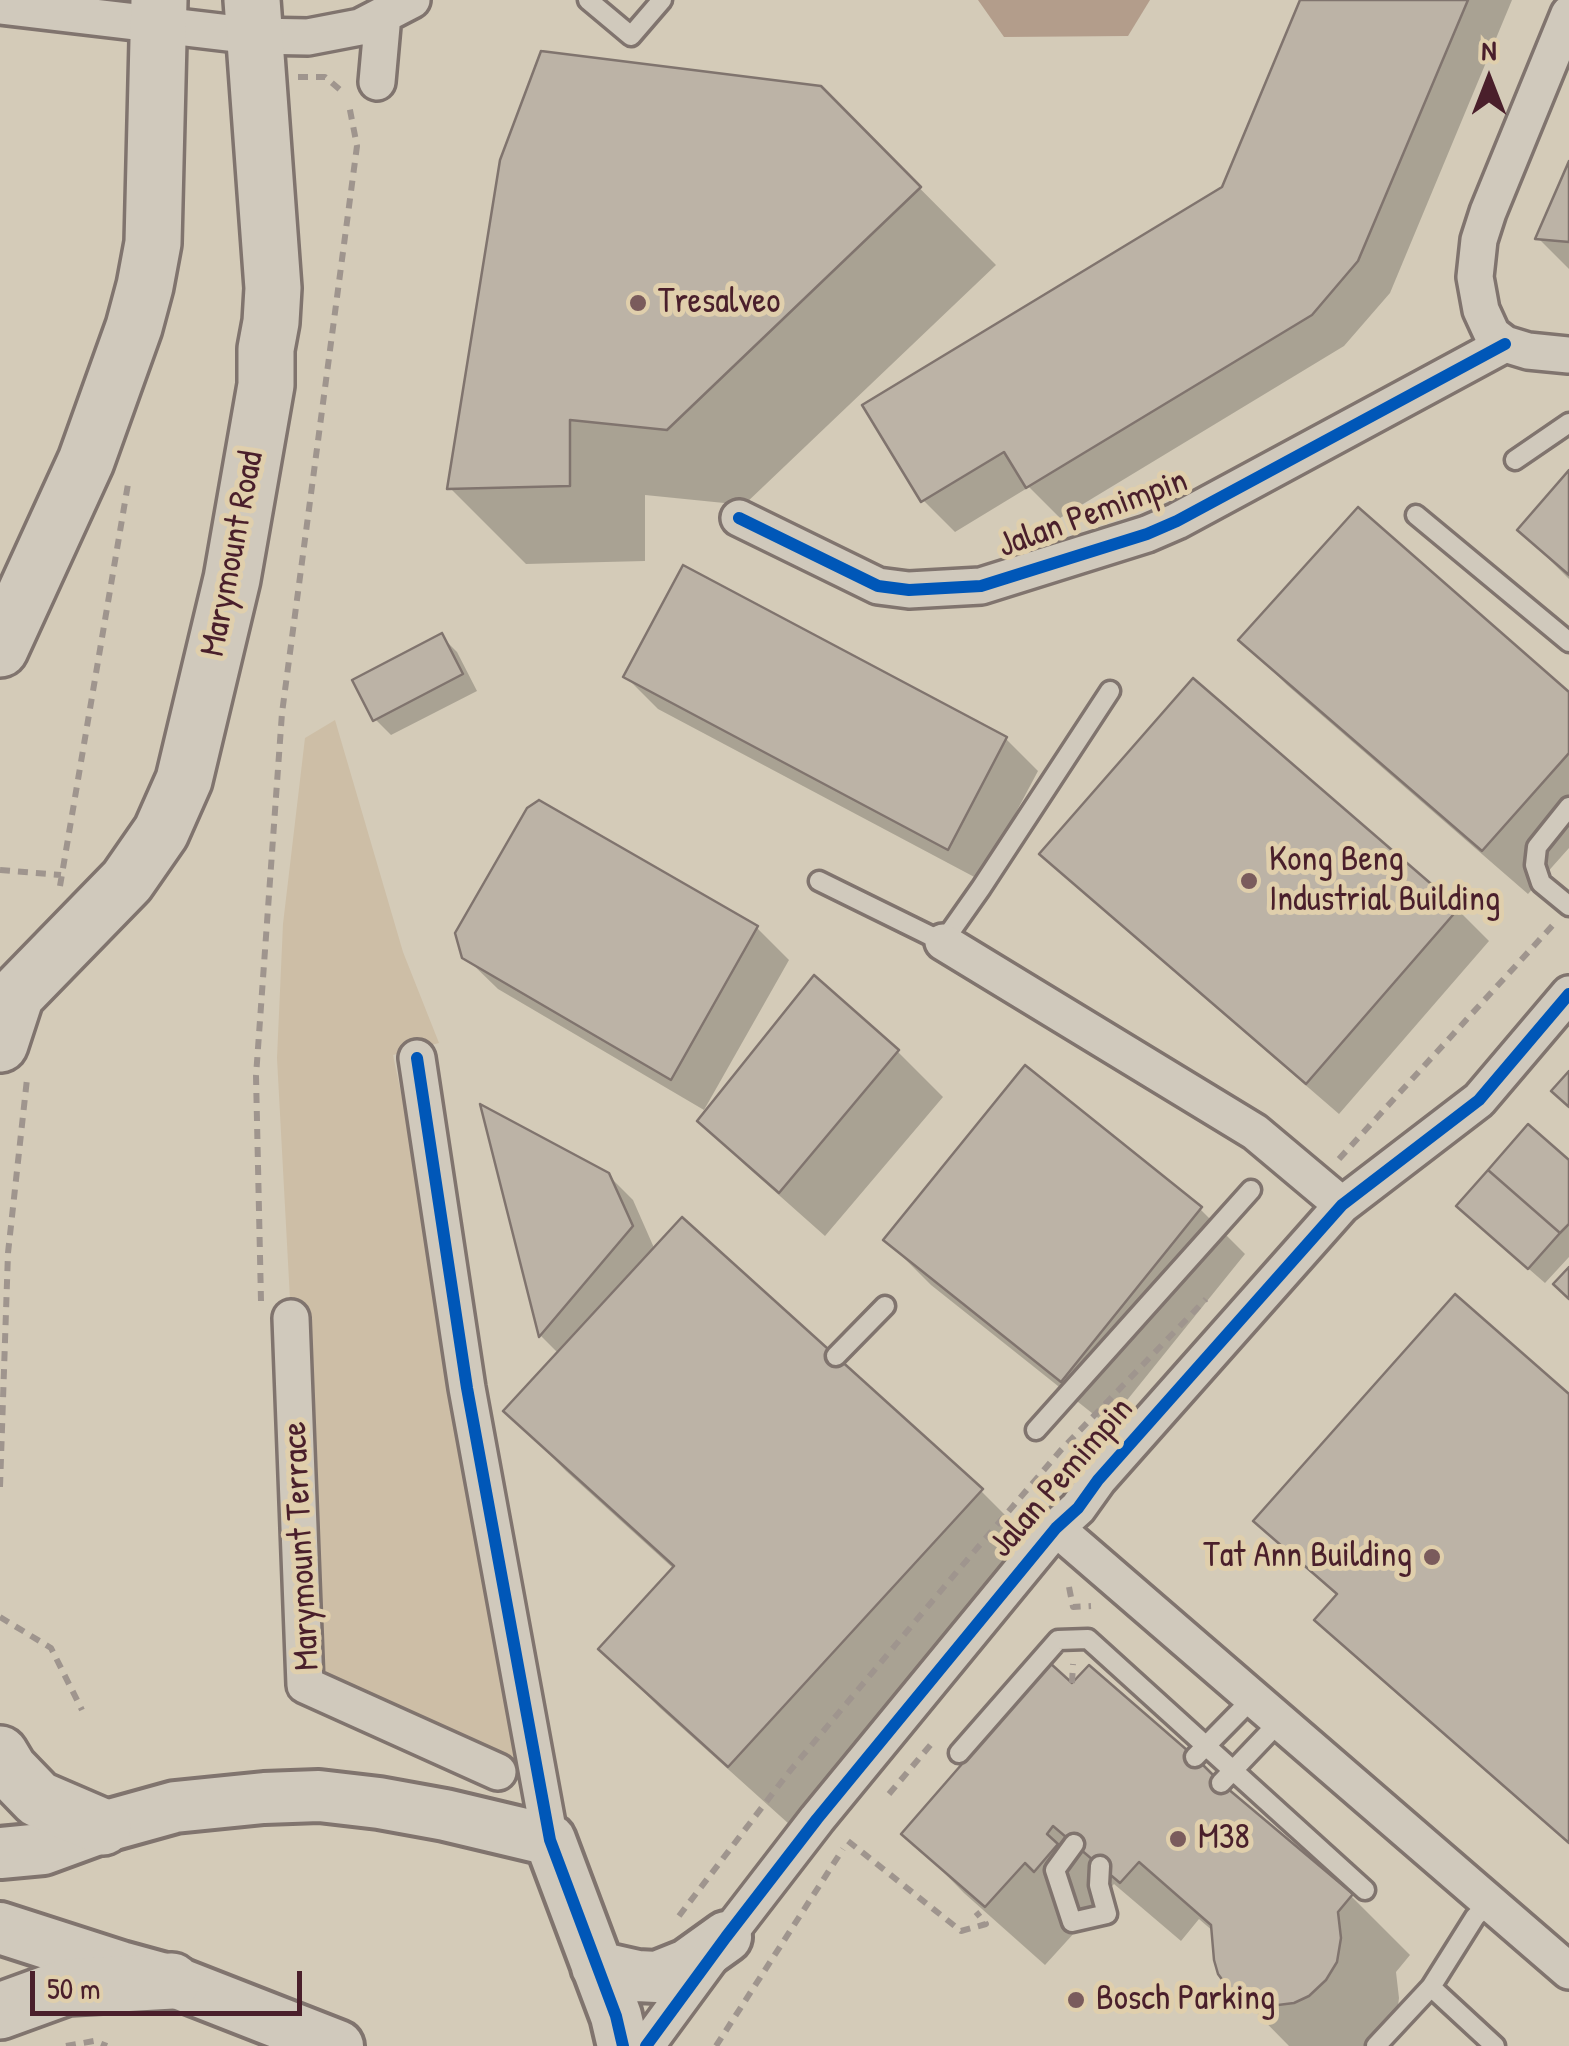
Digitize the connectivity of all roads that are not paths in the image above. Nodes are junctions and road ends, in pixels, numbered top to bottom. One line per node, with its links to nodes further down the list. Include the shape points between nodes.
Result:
1 (588, 0): 2 (lane, via 631,36)
2 (662, 0)
3 (0, 6): 5 (street)
4 (398, 7): 7 (street, via 360,27); 8 (street)
5 (160, 13): 7 (street); 16 (main road, via 146,286 86,461)
6 (1569, 14): 9 (street, via 1480,240 1478,299 1492,334)
7 (254, 38): 23 (main road, Marymount Road, via 272,322 232,579 184,780 160,832 126,880 16,996)
8 (377, 82)
9 (1505, 344): 10 (street); 14 (street, Jalan Pemimpin, via 1177,521 981,586 878,586)
10 (1569, 355)
11 (1569, 423): 12 (lane)
12 (1515, 460)
13 (1416, 515): 15 (lane)
14 (739, 518)
15 (1569, 642)
16 (0, 649)
17 (1110, 691): 21 (lane)
18 (1569, 807): 20 (lane, via 1537,847 1535,866 1541,883)
19 (819, 880): 21 (lane)
20 (1569, 906)
21 (943, 942): 26 (street, via 1255,1132)
22 (1569, 994): 26 (street, Jalan Pemimpin, via 1480,1100)
23 (14, 1055)
24 (417, 1058): 39 (street, via 467,1388)
25 (1251, 1190): 30 (lane)
26 (1342, 1205): 31 (street, Jalan Pemimpin)
27 (886, 1306): 29 (lane)
28 (276, 1314): 36 (street, Marymount Terrace, via 306,1685)
29 (836, 1356)
30 (1036, 1430)
31 (1056, 1528): 32 (street, Jalan Pemimpin); 46 (street, Jalan Pemimpin)
32 (1268, 1709): 33 (lane); 37 (lane); 44 (street, Jalan Pemimpin)
33 (1200, 1751): 34 (lane, via 1088,1639 1058,1640); 37 (lane)
34 (959, 1752)
35 (0, 1754): 38 (main road, via 38,1799)
36 (498, 1772)
37 (1228, 1777): 43 (lane)
38 (104, 1827): 39 (street, via 174,1807 319,1796); 41 (street, via 42,1849)
39 (550, 1840): 47 (street)
40 (1074, 1844): 42 (lane, via 1055,1870 1072,1922 1107,1914)
41 (0, 1854)
42 (1100, 1866)
43 (1365, 1890)
44 (1490, 1902): 48 (street, Jalan Pemimpin); 50 (lane)
45 (0, 1928): 49 (street)
46 (726, 1937): 47 (street, via 657,1978); 54 (street, Jalan Pemimpin)
47 (597, 1967): 53 (street)
48 (1569, 1971)
49 (172, 1981): 51 (main road, via 66,1987); 52 (street)
50 (1431, 1987): 55 (lane); 56 (lane)
51 (0, 2011)
52 (338, 2046)
53 (622, 2046)
54 (646, 2046)
55 (1376, 2046)
56 (1494, 2046)

